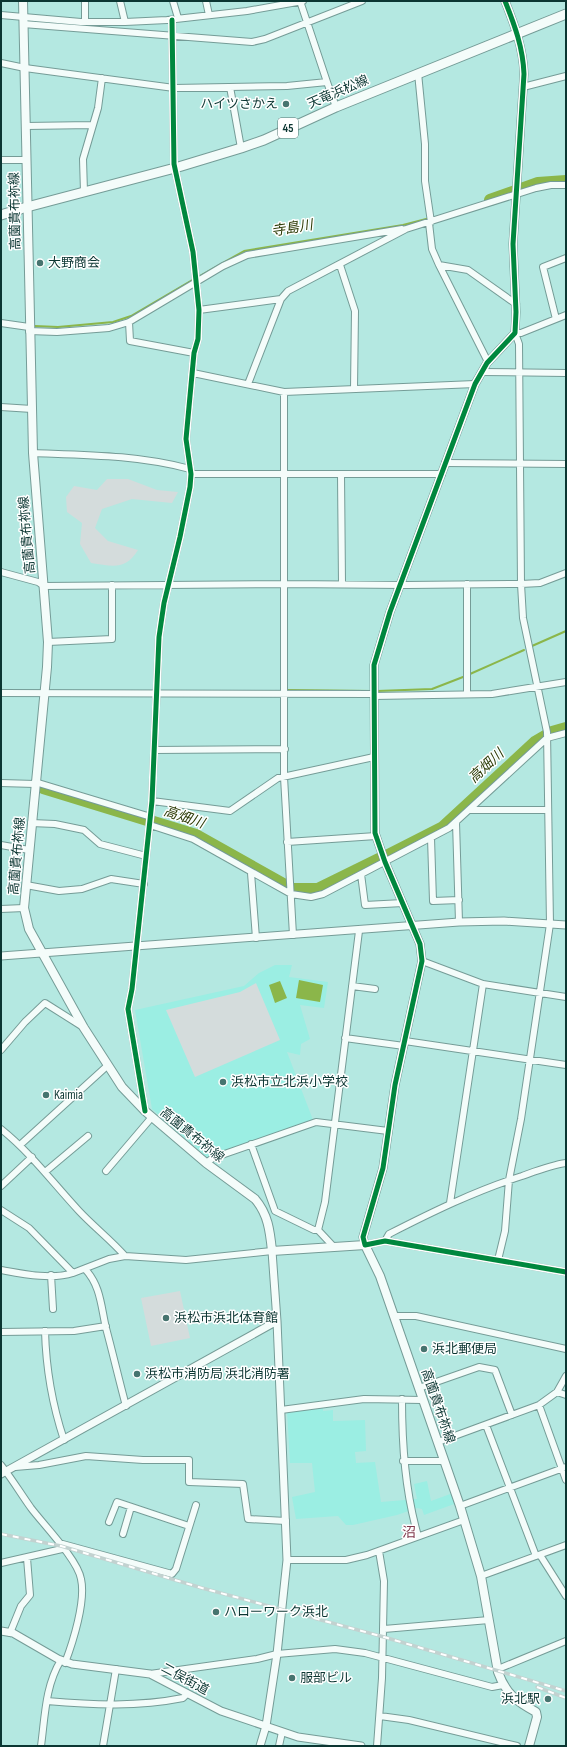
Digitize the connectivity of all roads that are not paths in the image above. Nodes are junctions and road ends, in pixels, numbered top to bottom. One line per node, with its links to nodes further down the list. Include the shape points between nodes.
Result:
1 (23, 1): 14 (main road, 高薗貴布祢線)
2 (85, 1): 15 (street)
3 (120, 1): 16 (street)
4 (173, 1): 12 (street)
5 (206, 1): 10 (street)
6 (301, 1): 10 (street); 17 (street)
7 (362, 1): 17 (street)
8 (505, 1): 18 (street)
9 (566, 14): 18 (main road, 天竜浜松線 / 45)
10 (209, 15): 12 (street)
11 (1, 16): 14 (street)
12 (178, 18): 13 (street)
13 (172, 20): 16 (street); 19 (street)
14 (23, 21): 15 (street); 19 (street); 21 (main road, 高薗貴布祢線)
15 (86, 22): 16 (street)
16 (125, 22)
17 (307, 23): 19 (street, via 252,42); 25 (street)
18 (518, 33): 22 (main road, 天竜浜松線 / 45); 27 (street, via 523,53)
19 (173, 36): 28 (street)
20 (1, 63): 21 (street)
21 (24, 68): 24 (street); 31 (main road, 高薗貴布祢線)
22 (418, 73): 29 (main road, 天竜浜松線 / 45); 41 (street)
23 (566, 76): 27 (street)
24 (102, 78): 28 (street); 30 (street)
25 (326, 82): 26 (street); 29 (street)
26 (230, 87): 28 (street); 32 (street)
27 (523, 87): 38 (street)
28 (174, 88): 35 (street)
29 (336, 107): 32 (main road, 天竜浜松線 / 45)
30 (92, 125): 31 (street); 37 (street, via 83,159)
31 (26, 126): 34 (main road, 高薗貴布祢線)
32 (241, 148): 35 (main road, 天竜浜松線 / 45)
33 (1, 160): 34 (street)
34 (26, 160): 39 (main road, 高薗貴布祢線)
35 (175, 168): 37 (main road, 天竜浜松線 / 45); 46 (street, via 193,252)
36 (566, 185): 38 (street)
37 (84, 192): 39 (main road, 天竜浜松線 / 45)
38 (515, 192): 41 (street); 48 (street, via 513,250)
39 (27, 207): 40 (main road, 天竜浜松線 / 45); 54 (main road, 高薗貴布祢線)
40 (1, 215)
41 (430, 220): 42 (street); 45 (street, via 432,249)
42 (406, 229): 44 (street); 46 (street, via 247,255)
43 (566, 258): 51 (street, via 542,267)
44 (340, 264): 47 (street, via 292,288); 64 (street, via 355,312)
45 (439, 265): 48 (street, via 468,270); 57 (street)
46 (196, 279): 49 (street); 52 (street)
47 (281, 299): 49 (street); 62 (street)
48 (516, 304): 55 (street)
49 (200, 310): 56 (street, via 198,339)
50 (566, 315): 51 (street)
51 (556, 319): 55 (street)
52 (129, 322): 54 (street, via 109,328 57,332); 56 (street, via 130,341)
53 (1, 323): 54 (street)
54 (29, 329): 67 (main road, 高薗貴布祢線)
55 (515, 333): 57 (street); 59 (street, via 519,344)
56 (194, 353): 60 (street)
57 (488, 362): 58 (street)
58 (482, 372): 59 (street); 63 (street)
59 (519, 372): 61 (street); 70 (street)
60 (193, 373): 62 (street); 72 (street, via 186,439)
61 (566, 373)
62 (248, 384): 65 (street)
63 (475, 384): 64 (street); 69 (street)
64 (354, 389): 65 (street)
65 (284, 392): 73 (street)
66 (1, 407): 67 (street)
67 (32, 409): 68 (main road, 高薗貴布祢線)
68 (33, 453): 72 (street, via 115,456 165,462); 85 (main road, 高薗貴布祢線)
69 (445, 463): 70 (street); 75 (street)
70 (520, 464): 71 (street); 83 (street)
71 (566, 464)
72 (190, 472): 73 (street); 78 (street, via 180,537)
73 (284, 474): 74 (street); 79 (street)
74 (341, 474): 75 (street); 80 (street)
75 (442, 474): 81 (street)
76 (1, 572): 85 (street)
77 (566, 573): 83 (street, via 540,583)
78 (168, 584): 79 (street); 84 (street); 91 (street, via 159,637)
79 (284, 584): 80 (street); 92 (street)
80 (342, 584): 81 (street)
81 (401, 584): 82 (street); 93 (street, via 376,653)
82 (467, 584): 83 (street); 94 (street)
83 (521, 584): 88 (street, via 523,618)
84 (112, 585): 85 (street); 86 (street, via 112,639)
85 (44, 586): 86 (main road, 高薗貴布祢線)
86 (48, 642): 90 (main road, 高薗貴布祢線)
87 (566, 682): 88 (street)
88 (538, 687): 94 (street, via 492,694); 96 (street)
89 (1, 693): 90 (street)
90 (45, 693): 91 (street); 102 (main road, 高薗貴布祢線)
91 (156, 693): 92 (street); 97 (street)
92 (284, 693): 93 (street); 98 (street)
93 (374, 693): 94 (street); 99 (street)
94 (466, 694)
95 (566, 733): 96 (street)
96 (547, 736): 104 (street); 105 (street)
97 (154, 750): 98 (street); 103 (street)
98 (284, 750): 100 (street)
99 (374, 757): 100 (street); 109 (street)
100 (284, 778): 103 (street, via 270,782 230,811); 111 (street)
101 (1, 783): 102 (street)
102 (35, 783): 106 (street); 108 (main road, 高薗貴布祢線)
103 (152, 801): 106 (street)
104 (470, 810): 105 (street); 107 (street)
105 (548, 810): 126 (street)
106 (150, 821): 114 (street); 116 (street, via 193,839)
107 (456, 822): 110 (street); 121 (street)
108 (32, 823): 113 (main road, 高薗貴布祢線); 114 (street, via 55,824 84,830 100,844)
109 (376, 836): 111 (street); 115 (street)
110 (431, 838): 115 (street); 121 (street, via 433,901)
111 (287, 842): 120 (street)
112 (1, 846): 113 (street)
113 (30, 850): 119 (main road, 高薗貴布祢線)
114 (146, 856): 118 (street)
115 (385, 862): 117 (street); 122 (street)
116 (251, 873): 120 (street); 131 (street)
117 (361, 874): 120 (street, via 323,894 311,897); 122 (street, via 365,905)
118 (144, 884): 119 (street, via 111,879 82,889 59,891); 132 (street)
119 (26, 885): 124 (main road, 高薗貴布祢線)
120 (291, 894): 130 (street)
121 (459, 900): 125 (street)
122 (403, 903): 128 (street)
123 (1, 908): 124 (street)
124 (24, 908): 133 (main road, 高薗貴布祢線, via 29,929)
125 (459, 922): 126 (street); 128 (street)
126 (550, 924): 127 (street); 139 (street)
127 (566, 925)
128 (413, 926): 129 (street); 135 (street, via 420,944)
129 (359, 930): 130 (street); 137 (street)
130 (294, 935): 131 (street)
131 (256, 938): 132 (street)
132 (137, 946): 133 (street); 149 (street, via 128,1009)
133 (42, 952): 134 (street); 141 (main road, 高薗貴布祢線)
134 (1, 956)
135 (422, 961): 136 (street); 143 (street)
136 (483, 984): 139 (street); 145 (street)
137 (352, 986): 138 (street); 142 (street)
138 (375, 989)
139 (540, 993): 140 (street); 146 (street)
140 (566, 997)
141 (84, 1028): 144 (street, via 45,1003); 148 (main road, 高薗貴布祢線)
142 (345, 1038): 143 (street); 151 (street)
143 (404, 1043): 145 (street); 153 (street)
144 (2, 1047)
145 (473, 1052): 146 (street); 164 (street)
146 (529, 1061): 147 (street); 162 (street)
147 (566, 1065)
148 (107, 1066): 149 (main road, 高薗貴布祢線); 155 (street)
149 (145, 1112): 150 (main road, 高薗貴布祢線)
150 (152, 1117): 158 (main road, 高薗貴布祢線); 160 (street)
151 (334, 1124): 153 (street); 156 (street, via 316,1122); 166 (street, via 325,1202)
152 (1, 1129): 155 (street)
153 (388, 1130): 168 (street, via 379,1186 363,1237)
154 (88, 1136): 161 (street)
155 (20, 1144): 157 (street)
156 (251, 1144): 158 (street); 166 (street, via 275,1210)
157 (32, 1157): 161 (street); 163 (street)
158 (206, 1163): 170 (main road, 高薗貴布祢線, via 246,1190 260,1205 269,1226)
159 (566, 1163): 162 (street)
160 (106, 1171)
161 (45, 1172): 171 (street, via 72,1204)
162 (509, 1180): 164 (street); 172 (street, via 505,1231)
163 (1, 1186)
164 (450, 1203): 167 (street, via 389,1234)
165 (1, 1210): 176 (street, via 29,1228)
166 (318, 1230): 169 (street)
167 (385, 1241): 168 (street); 172 (street)
168 (365, 1245): 169 (main road); 179 (main road, 高薗貴布祢線, via 375,1263)
169 (333, 1246): 170 (main road)
170 (272, 1251): 171 (street, via 186,1260); 180 (street)
171 (125, 1256): 173 (street, via 109,1259)
172 (498, 1260): 175 (street)
173 (85, 1269): 176 (street); 181 (street, via 92,1277 101,1297)
174 (1, 1270): 177 (street, via 18,1274)
175 (566, 1272)
176 (73, 1273): 177 (street)
177 (51, 1275): 178 (street)
178 (53, 1309)
179 (394, 1316): 184 (street, via 416,1316); 186 (main road, 高薗貴布祢線)
180 (276, 1321): 192 (street); 193 (street)
181 (106, 1326): 182 (street, via 74,1331); 192 (street)
182 (45, 1331): 183 (street); 196 (street, via 51,1395)
183 (1, 1332)
184 (566, 1349)
185 (566, 1376): 187 (street)
186 (419, 1388): 190 (main road, 高薗貴布祢線); 194 (street, via 480,1367 495,1370)
187 (557, 1392): 188 (street); 191 (street)
188 (566, 1395)
189 (402, 1399): 190 (street); 193 (street, via 364,1399); 198 (street)
190 (422, 1400): 197 (main road, 高薗貴布祢線)
191 (539, 1405): 194 (street); 202 (street)
192 (126, 1406): 196 (street)
193 (281, 1410): 210 (street)
194 (512, 1415): 195 (street)
195 (486, 1425): 197 (street); 205 (street)
196 (64, 1440): 201 (street)
197 (438, 1442): 199 (main road, 高薗貴布祢線)
198 (403, 1461): 199 (street); 214 (street, via 409,1504)
199 (444, 1461): 207 (main road, 高薗貴布祢線)
200 (1, 1465): 203 (street)
201 (15, 1467): 203 (street); 210 (street, via 86,1456 189,1460 190,1482 243,1484 248,1519)
202 (564, 1468): 204 (street); 205 (street)
203 (4, 1473): 216 (street)
204 (566, 1480)
205 (509, 1487): 207 (street); 218 (street)
206 (196, 1505): 212 (street)
207 (460, 1506): 209 (main road, 高薗貴布祢線)
208 (131, 1507): 211 (street, via 116,1503); 212 (street); 213 (street)
209 (464, 1520): 214 (street); 222 (main road, 高薗貴布祢線)
210 (286, 1521): 220 (street)
211 (109, 1522)
212 (189, 1526): 216 (street, via 176,1569 172,1574)
213 (123, 1534)
214 (418, 1536): 217 (street)
215 (566, 1545): 218 (street)
216 (60, 1546): 219 (street); 231 (street, via 77,1569 82,1585 75,1634)
217 (378, 1551): 220 (street, via 346,1560); 225 (street, via 384,1581)
218 (538, 1556): 222 (street); 223 (street)
219 (27, 1558): 221 (street); 227 (street, via 30,1596 21,1606)
220 (287, 1560): 229 (street)
221 (1, 1563)
222 (481, 1576): 224 (main road, 高薗貴布祢線)
223 (566, 1596)
224 (489, 1620): 225 (street); 232 (main road, 高薗貴布祢線)
225 (384, 1629): 230 (street)
226 (1, 1631): 227 (street, 二俣街道)
227 (10, 1633): 231 (street, 二俣街道)
228 (566, 1641): 232 (street)
229 (277, 1654): 230 (street, via 335,1649 365,1652); 234 (street); 240 (street)
230 (382, 1658): 235 (street, via 492,1687); 239 (street)
231 (63, 1661): 233 (street, 二俣街道, via 79,1666); 237 (street, via 53,1673)
232 (498, 1669): 235 (main road, 高薗貴布祢線)
233 (116, 1670): 234 (street, 二俣街道); 238 (street)
234 (150, 1674): 236 (street, 二俣街道)
235 (503, 1685): 249 (main road, 高薗貴布祢線, via 516,1701 536,1712)
236 (187, 1694): 238 (street, via 183,1698 169,1701); 240 (street, 二俣街道, via 221,1711)
237 (47, 1700): 238 (street); 242 (street)
238 (110, 1705): 243 (street)
239 (380, 1716): 247 (street); 248 (street, via 408,1720)
240 (266, 1726): 241 (street, 二俣街道); 244 (street)
241 (282, 1732): 245 (street); 246 (street, 二俣街道, via 319,1742)
242 (41, 1746)
243 (103, 1746)
244 (260, 1746)
245 (279, 1746)
246 (361, 1746)
247 (377, 1746)
248 (517, 1746)
249 (529, 1746)

